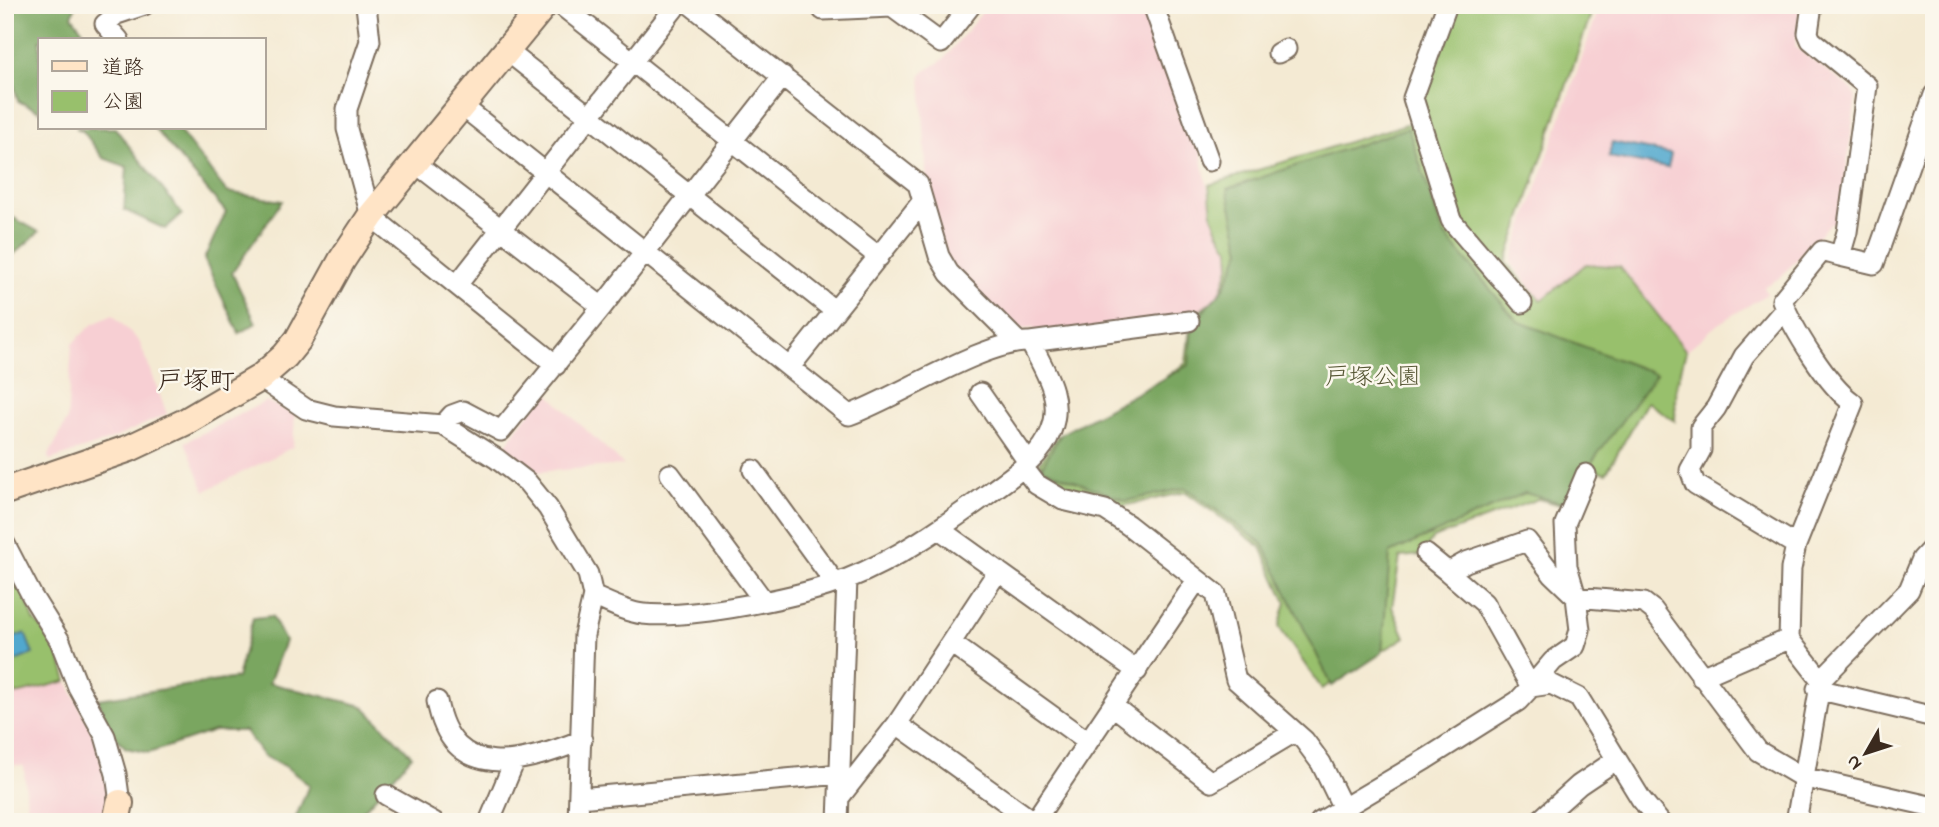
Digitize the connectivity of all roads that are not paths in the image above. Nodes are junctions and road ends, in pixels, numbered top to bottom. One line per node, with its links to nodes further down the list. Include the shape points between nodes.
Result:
1 (144, 5): 12 (street, via 117,14 105,24)
2 (366, 5): 25 (street, via 370,41 347,109 347,128)
3 (544, 5): 13 (street)
4 (561, 5): 14 (street)
5 (677, 5): 14 (street)
6 (691, 5): 15 (street)
7 (971, 5): 11 (street, via 941,43 892,7)
8 (1153, 5): 20 (street)
9 (1447, 5): 31 (street, via 1413,98 1451,220)
10 (1812, 5): 28 (street, via 1811,40 1867,86)
11 (823, 10)
12 (117, 38)
13 (506, 50): 17 (street); 18 (street)
14 (633, 62): 18 (street); 19 (street)
15 (783, 76): 19 (street); 24 (street, via 918,184)
16 (1934, 95): 28 (street, via 1874,264)
17 (461, 105): 21 (street); 22 (street)
18 (590, 116): 22 (street); 23 (street)
19 (733, 141): 23 (street); 29 (street)
20 (1209, 161)
21 (414, 162): 25 (street); 26 (street)
22 (546, 173): 26 (street); 27 (street)
23 (691, 196): 27 (street); 34 (street)
24 (922, 202): 29 (street); 36 (street, via 949,273)
25 (371, 216): 30 (street); 39 (street, via 298,340)
26 (501, 229): 30 (street); 32 (street)
27 (646, 253): 32 (street); 38 (street)
28 (1840, 256): 33 (street, via 1822,251 1782,300)
29 (879, 257): 34 (street)
30 (457, 285): 37 (street)
31 (1522, 303)
32 (603, 307): 37 (street)
33 (1786, 309): 49 (street, via 1843,396 1853,403); 49 (street, via 1744,356 1701,427 1701,450 1690,470 1695,484)
34 (835, 311): 38 (street)
35 (1189, 321): 36 (street)
36 (1024, 341): 38 (street, via 948,369 849,415); 42 (street, via 1054,387 1056,415 1051,433)
37 (556, 365): 41 (street, via 501,431 463,411)
38 (790, 367)
39 (260, 378): 41 (street, via 306,409 334,416); 46 (street, via 130,448)
40 (980, 393): 42 (street)
41 (443, 425): 56 (street, via 527,482 570,542 588,574)
42 (1026, 464): 47 (street); 54 (street, via 1036,484 1063,500 1105,510)
43 (753, 470): 55 (street)
44 (670, 474): 58 (street)
45 (1586, 474): 57 (street, via 1565,524 1567,566)
46 (5, 491)
47 (939, 529): 52 (street); 55 (street)
48 (5, 544): 81 (street, via 60,641 105,736 116,774)
49 (1796, 545): 59 (street)
50 (1934, 546): 63 (street, via 1922,559 1909,590)
51 (1426, 554): 53 (street)
52 (998, 571): 60 (street); 61 (street)
53 (1448, 572): 57 (street, via 1527,541); 64 (street, via 1484,603)
54 (1197, 580): 61 (street); 69 (street, via 1216,594 1236,680)
55 (841, 581): 58 (street); 74 (street)
56 (593, 596): 58 (street, via 640,614 670,615); 70 (street, via 584,635)
57 (1576, 597): 62 (street, via 1644,603); 64 (street, via 1580,630 1575,646 1553,661)
58 (763, 600)
59 (1789, 639): 62 (street); 63 (street)
60 (951, 643): 68 (street); 71 (street)
61 (1137, 671): 66 (street)
62 (1702, 677): 75 (street, via 1758,751)
63 (1819, 684): 67 (street); 75 (street)
64 (1531, 687): 73 (street, via 1551,684 1579,698); 79 (street, via 1518,701 1426,759)
65 (437, 701): 72 (street, via 441,724 459,748 476,758)
66 (1113, 706): 69 (street, via 1211,782); 71 (street)
67 (1934, 718)
68 (897, 724): 77 (street); 86 (street)
69 (1293, 733): 79 (street, via 1321,763)
70 (582, 740): 72 (street, via 543,756); 78 (street)
71 (1088, 742): 86 (street)
72 (515, 760): 83 (street)
73 (1616, 760): 88 (street); 89 (street)
74 (840, 774): 77 (street); 78 (street)
75 (1802, 777): 80 (street); 90 (street)
76 (386, 795): 82 (street)
77 (839, 798): 85 (street)
78 (579, 799): 84 (street)
79 (1342, 806): 87 (street)
80 (1934, 807)
81 (118, 813)
82 (434, 822)
83 (489, 822)
84 (578, 822)
85 (838, 822)
86 (1034, 822)
87 (1320, 822)
88 (1538, 822)
89 (1660, 822)
90 (1796, 822)

